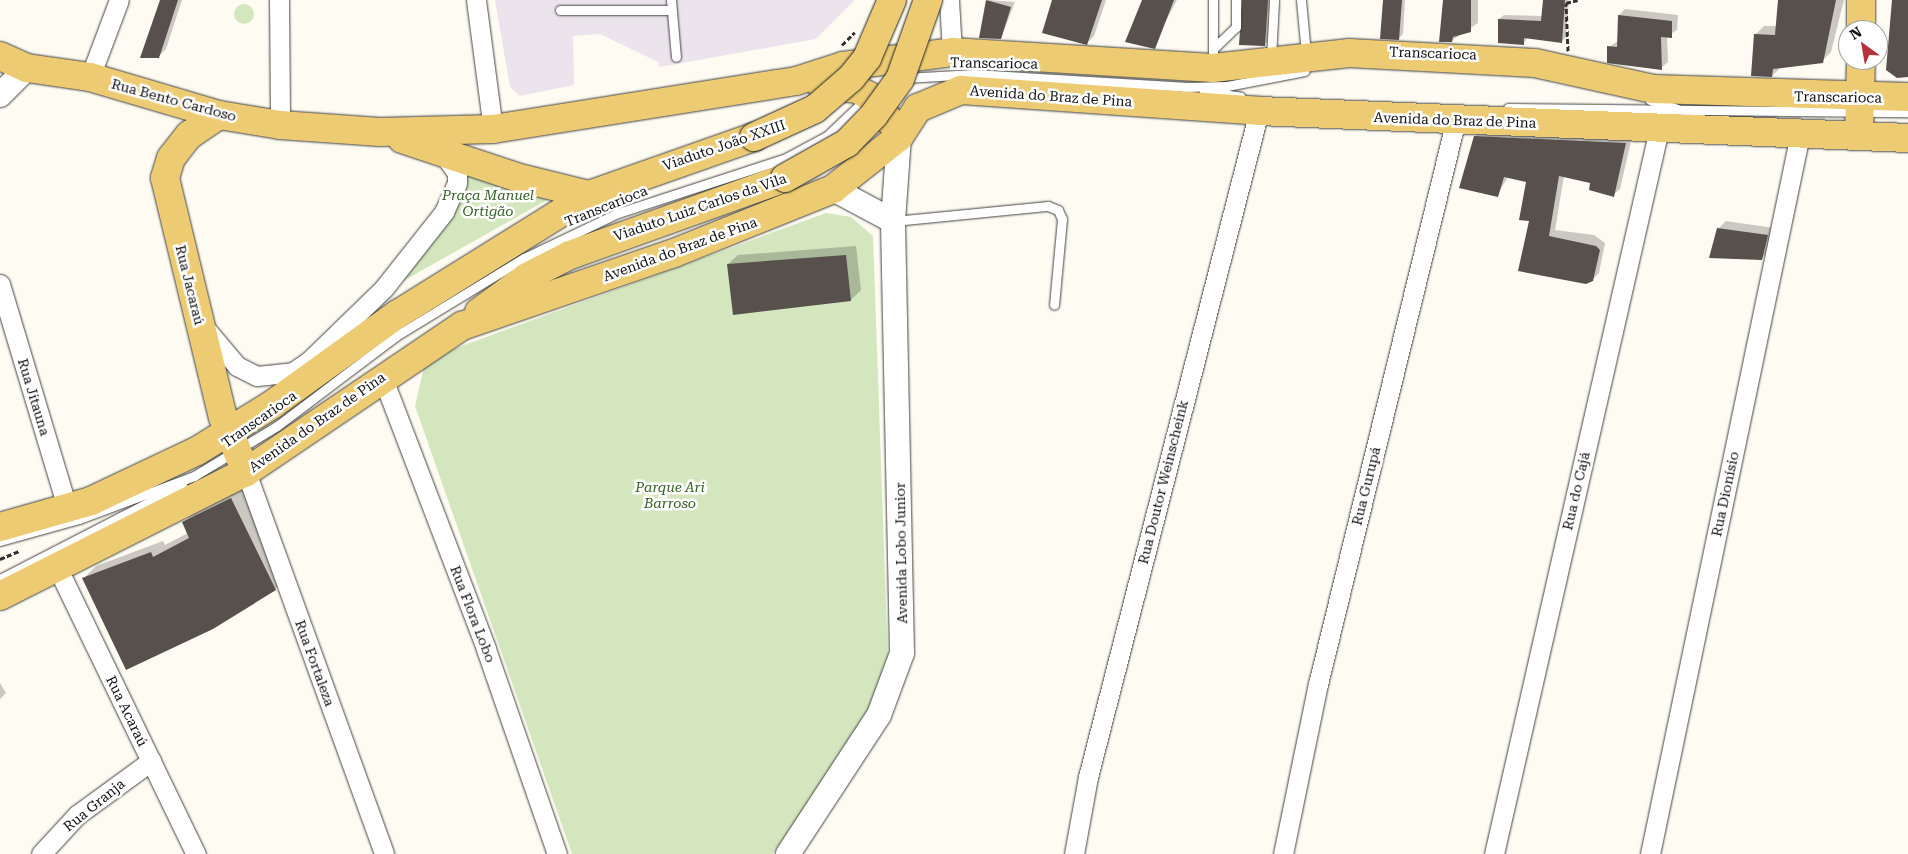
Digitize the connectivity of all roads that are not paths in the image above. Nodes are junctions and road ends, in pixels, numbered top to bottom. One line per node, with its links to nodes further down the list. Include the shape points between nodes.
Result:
1 (119, 0): 25 (street)
2 (279, 0): 40 (street)
3 (476, 0): 41 (street)
4 (671, 0): 14 (lane)
5 (892, 0): 49 (main road, Viaduto João XXIII, bridge, via 866,58 851,78 815,109 754,137)
6 (928, 0): 54 (main road, Viaduto Luiz Carlos da Vila, bridge, via 900,79 847,143 785,178 570,255 527,277)
7 (949, 0): 16 (street)
8 (1213, 0): 19 (lane)
9 (1236, 0): 19 (lane, via 1236,27)
10 (1274, 0): 20 (lane)
11 (1301, 0): 21 (lane)
12 (1861, 0): 15 (main road)
13 (560, 10): 14 (lane)
14 (670, 10): 18 (lane)
15 (1861, 20)
16 (952, 52): 19 (main road, Avenida do Braz de Pina); 26 (main road, Avenida do Braz de Pina, via 843,66)
17 (0, 56): 23 (main road, Rua Bento Cardoso)
18 (676, 57)
19 (1213, 58): 20 (main road, Avenida do Braz de Pina)
20 (1271, 60): 21 (main road, Avenida do Braz de Pina)
21 (1310, 62): 27 (lane, Transcarioca, via 1227,86); 37 (main road, Avenida do Braz de Pina, via 1464,59 1566,69 1653,89)
22 (1360, 66): 28 (lane, Transcarioca, via 1438,65 1516,72)
23 (27, 68): 25 (main road, Rua Bento Cardoso); 30 (street)
24 (1861, 70): 37 (main road)
25 (90, 77): 38 (main road, Rua Bento Cardoso)
26 (796, 81): 31 (main road); 41 (main road, Avenida do Braz de Pina)
27 (1184, 87): 31 (lane, Transcarioca, via 974,74 896,79); 33 (lane, Transcarioca)
28 (1594, 88)
29 (1612, 92): 35 (lane, Transcarioca)
30 (0, 95)
31 (863, 96): 45 (main road, via 891,120); 48 (main road, via 864,127); 56 (lane, Transcarioca, via 827,136 786,158 618,213 524,258 396,336)
32 (1908, 97): 37 (main road, Avenida do Braz de Pina)
33 (1255, 105): 39 (main road, Avenida do Braz de Pina); 45 (main road, Avenida do Braz de Pina, via 961,90 927,102); 70 (street, Rua Doutor Weinscheink, via 1090,767)
34 (1493, 108): 35 (lane, Transcarioca)
35 (1678, 109): 37 (lane, Transcarioca)
36 (1908, 112): 37 (lane, Transcarioca)
37 (1860, 114): 44 (main road, Avenida do Braz de Pina); 46 (main road, Avenida do Braz de Pina)
38 (219, 115): 40 (main road, Rua Bento Cardoso); 53 (main road, Rua Jacaraú, via 189,135 170,158 165,178)
39 (1456, 119): 42 (main road, Avenida do Braz de Pina); 71 (street, Rua Gurupá, via 1320,674)
40 (280, 125): 43 (main road, Rua Bento Cardoso)
41 (493, 129): 43 (main road, Avenida do Braz de Pina)
42 (1659, 129): 44 (main road, Avenida do Braz de Pina); 72 (street, Rua do Cajá)
43 (380, 132): 47 (main road)
44 (1800, 134): 73 (street, Rua Dionísio)
45 (899, 137): 48 (main road, Avenida do Braz de Pina); 50 (street, Avenida Lobo Junior)
46 (1908, 138)
47 (441, 151): 49 (main road, via 516,177); 53 (street, via 452,165 458,183 444,212 384,288 293,372 258,376 237,366)
48 (841, 183): 50 (street); 54 (main road, Avenida do Braz de Pina, via 674,253)
49 (589, 195): 56 (main road, via 398,314)
50 (892, 221): 52 (lane, via 1048,206 1058,210 1062,219); 69 (street, Avenida Lobo Junior, via 902,654 879,715)
51 (0, 284): 58 (street, Rua Jitauna)
52 (1054, 305)
53 (198, 319): 56 (main road, Rua Jacaraú)
54 (462, 326): 55 (main road, Avenida do Braz de Pina)
55 (382, 376): 56 (main road, Avenida do Braz de Pina); 68 (street, Rua Flora Lobo, via 486,649)
56 (237, 453): 57 (lane, Transcarioca); 58 (main road, Avenida do Braz de Pina, via 158,472); 61 (main road, Avenida do Braz de Pina); 67 (street, Rua Fortaleza)
57 (194, 476): 60 (lane, Transcarioca, via 79,519); 62 (lane, Transcarioca, via 157,500)
58 (68, 510): 59 (main road, Avenida do Braz de Pina)
59 (0, 527)
60 (0, 541)
61 (58, 569): 63 (main road, Avenida do Braz de Pina); 64 (street, Rua Acaraú)
62 (0, 579)
63 (0, 596)
64 (151, 761): 65 (street, Rua Granja, via 77,815); 66 (street, Rua Acaraú)
65 (41, 854)
66 (196, 854)
67 (384, 854)
68 (557, 854)
69 (788, 854)
70 (1074, 854)
71 (1283, 854)
72 (1494, 854)
73 (1650, 854)

